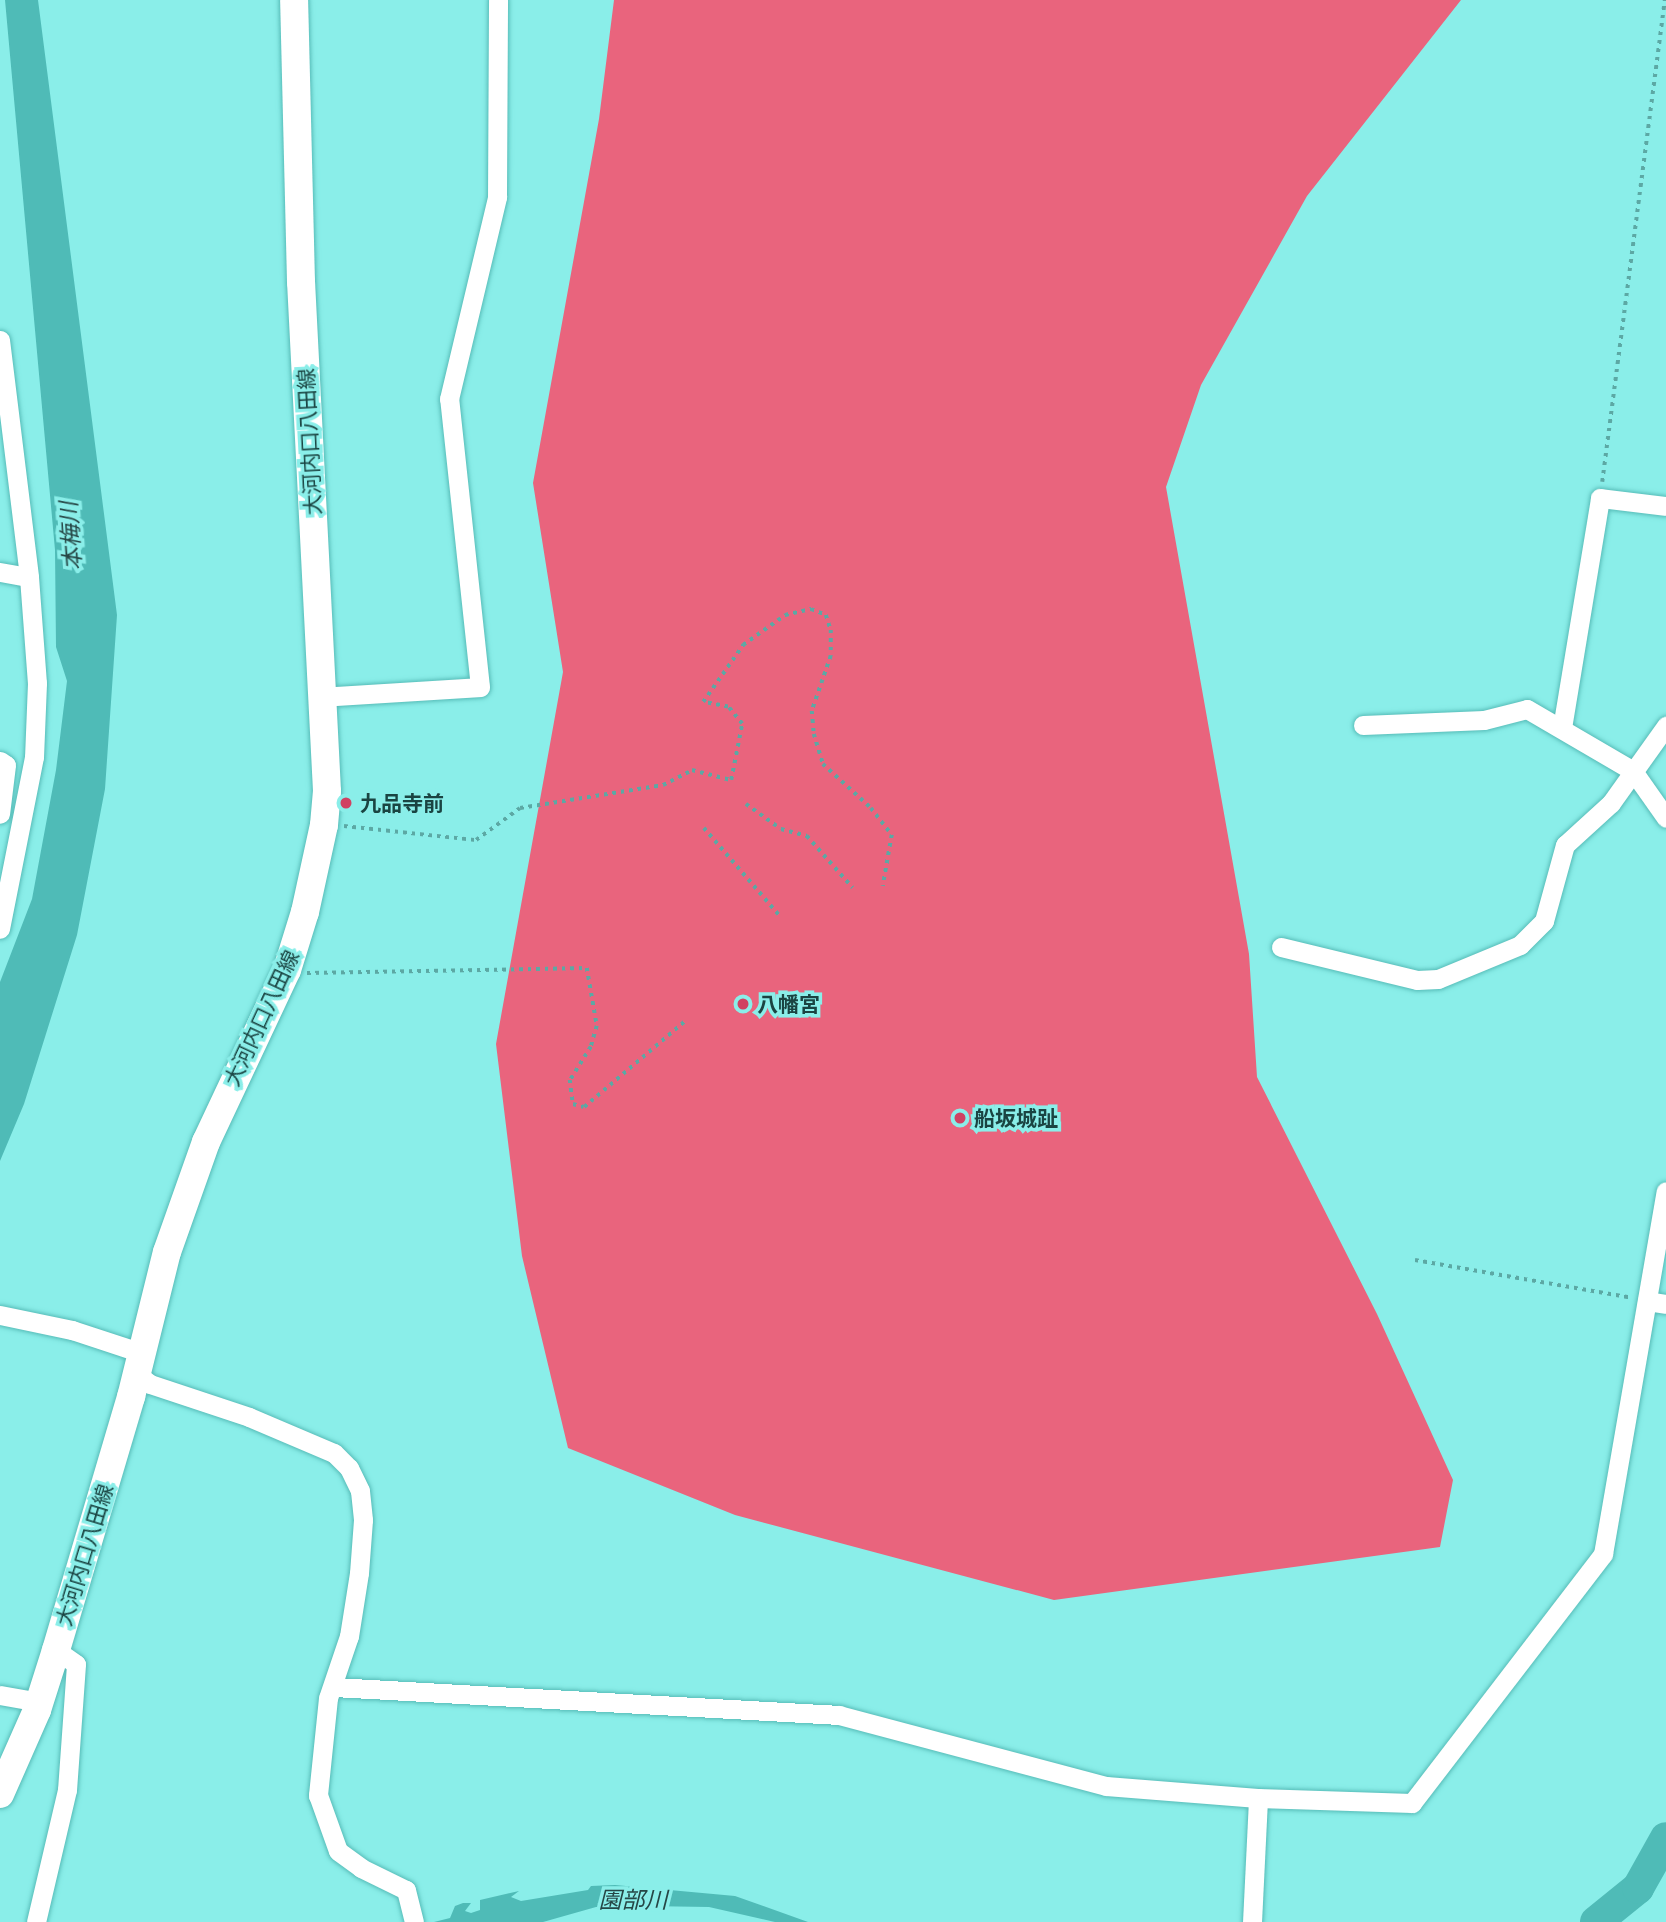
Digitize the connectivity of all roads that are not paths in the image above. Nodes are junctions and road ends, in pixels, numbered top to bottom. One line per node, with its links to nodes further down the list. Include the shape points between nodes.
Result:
1 (294, 0): 7 (main road, 大河内口八田線, via 301,282)
2 (498, 0): 7 (street, via 497,197 449,399 480,687)
3 (0, 340): 6 (street)
4 (1666, 506): 10 (street, via 1600,498)
5 (0, 572): 6 (street)
6 (29, 577): 15 (street, via 37,682 34,757)
7 (321, 697): 20 (main road, 大河内口八田線, via 324,825 305,912 287,970 205,1142 167,1252)
8 (1363, 725): 10 (street, via 1484,720 1527,709)
9 (1666, 726): 12 (street)
10 (1563, 728): 12 (street)
11 (0, 761): 13 (street, via 6,765)
12 (1633, 771): 14 (street); 16 (street, via 1611,803 1565,845 1544,922 1520,945 1438,979 1417,980)
13 (0, 814)
14 (1666, 818)
15 (0, 929)
16 (1281, 947)
17 (1666, 1191): 18 (street)
18 (1657, 1303): 26 (street, via 1602,1554 1412,1803)
19 (0, 1315): 20 (street, via 72,1330)
20 (140, 1364): 21 (main road, 大河内口八田線); 22 (street, via 150,1384 249,1417 334,1453 349,1468 360,1491 363,1520 349,1636)
21 (56, 1650): 24 (main road, 大河内口八田線); 27 (street, via 76,1664 68,1790)
22 (334, 1687): 26 (street, via 839,1715 1105,1786); 28 (street, via 319,1759 318,1795 326,1826 338,1851 406,1890)
23 (0, 1695): 24 (street)
24 (39, 1702): 25 (main road, 大河内口八田線)
25 (0, 1794)
26 (1258, 1798): 29 (street)
27 (36, 1922)
28 (414, 1922)
29 (1252, 1922)

